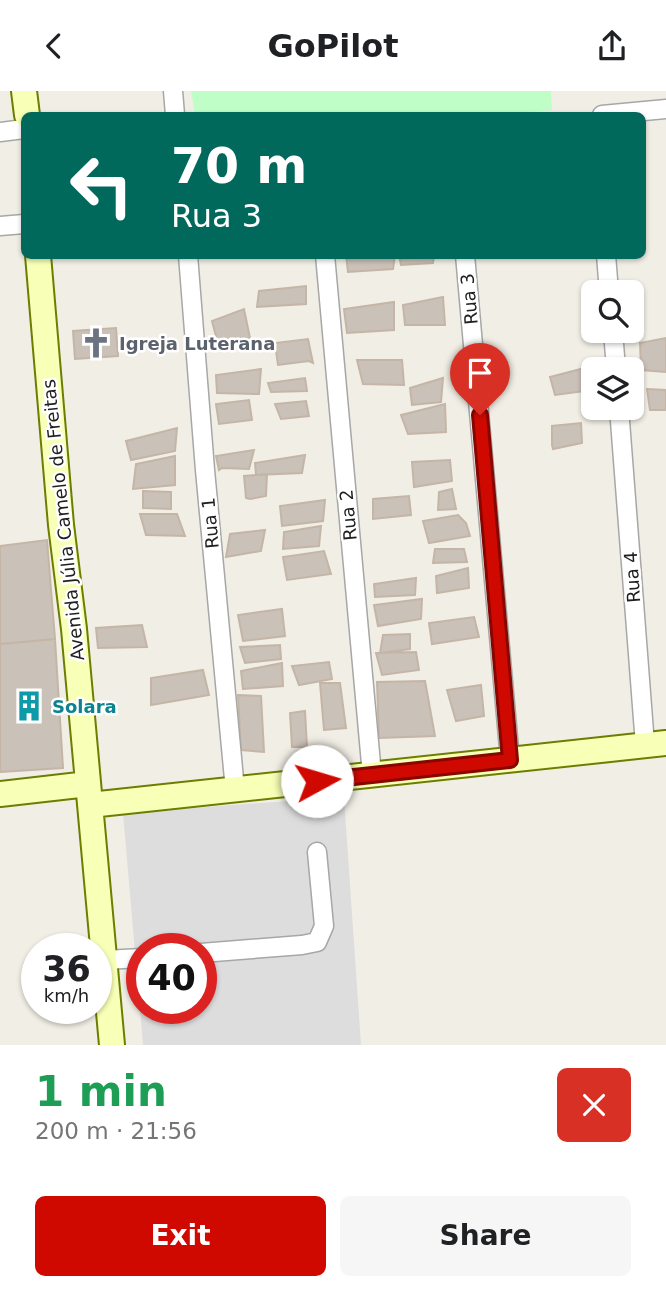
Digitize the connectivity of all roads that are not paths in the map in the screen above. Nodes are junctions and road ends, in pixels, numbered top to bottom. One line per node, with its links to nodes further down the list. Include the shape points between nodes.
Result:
1 (24, 91): 4 (street)
2 (173, 91): 5 (street)
3 (666, 109): 6 (street)
4 (27, 112)
5 (175, 112)
6 (634, 112)
7 (21, 129): 8 (street)
8 (0, 132)
9 (21, 224): 10 (street)
10 (0, 226)
11 (38, 259): 23 (street, Avenida Júlia Camelo de Freitas)
12 (188, 259): 21 (street, Rua 1)
13 (325, 259): 20 (street, Rua 2)
14 (465, 259): 19 (street, Rua 3)
15 (606, 259): 16 (street)
16 (608, 280)
17 (620, 420): 18 (street, Rua 4)
18 (655, 744): 19 (street)
19 (510, 760): 20 (street)
20 (372, 775): 21 (street)
21 (235, 790): 23 (street)
22 (0, 794): 23 (street)
23 (89, 794): 25 (street, Avenida Júlia Camelo de Freitas)
24 (317, 852): 26 (street, via 324,926 317,941)
25 (102, 933)
26 (217, 952)
27 (110, 1024): 28 (street, Avenida Júlia Camelo de Freitas)
28 (112, 1045)

